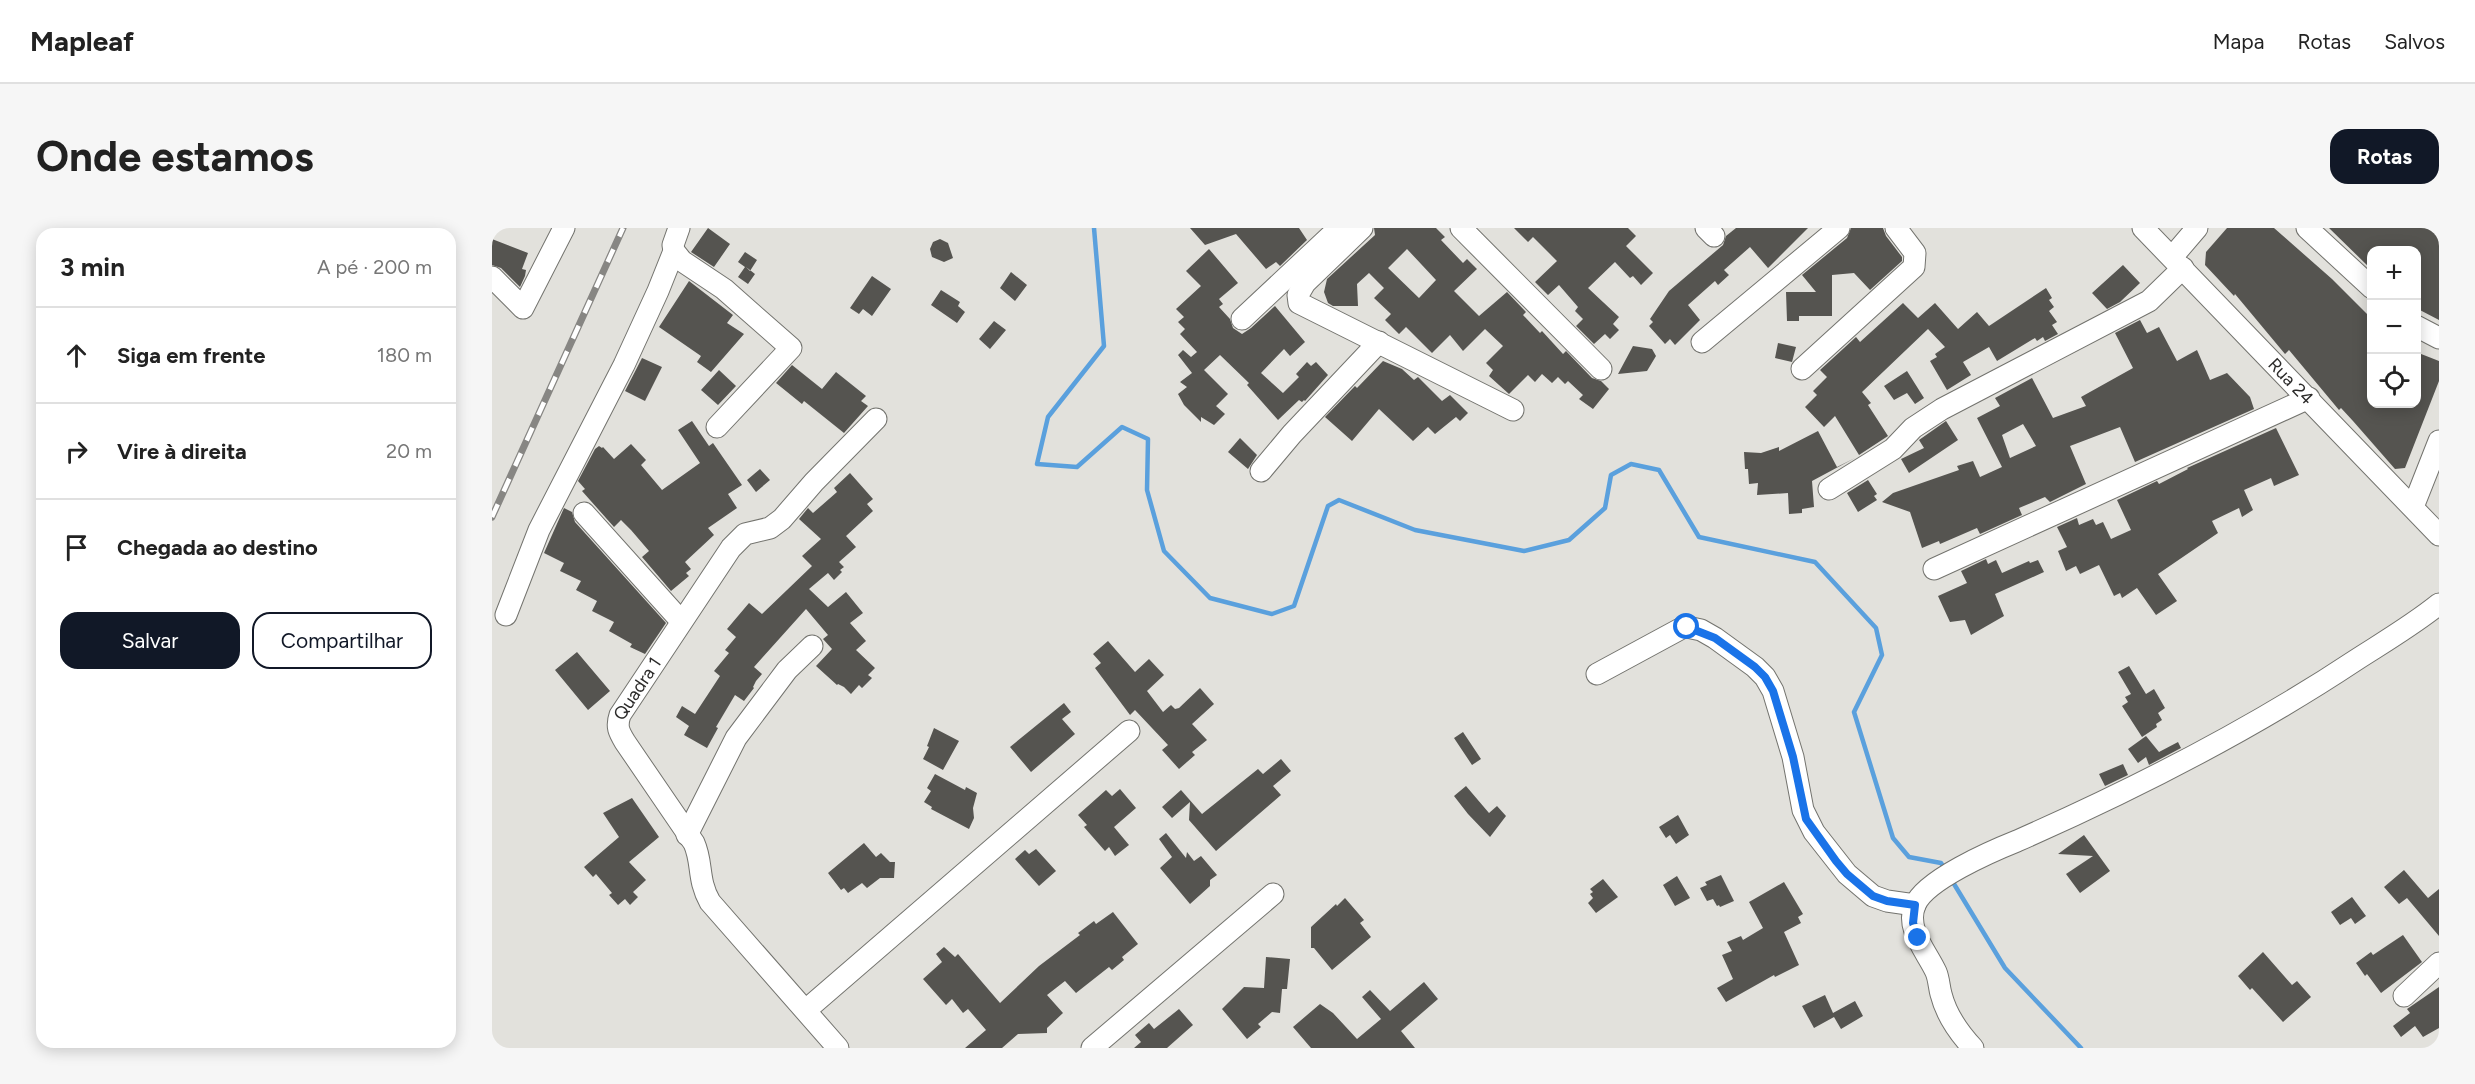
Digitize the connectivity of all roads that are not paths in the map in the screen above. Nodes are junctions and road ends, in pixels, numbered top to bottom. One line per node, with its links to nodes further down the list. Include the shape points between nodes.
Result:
1 (564, 228): 13 (street, via 523,308)
2 (679, 228): 11 (street)
3 (1339, 228): 15 (street)
4 (1362, 228): 18 (street, via 1305,283 1298,299 1304,306)
5 (1461, 228): 20 (street)
6 (1839, 228): 19 (street)
7 (1896, 228): 21 (street, via 1915,254 1914,267)
8 (2143, 228): 12 (street, Rua 24)
9 (2197, 228): 12 (street)
10 (2307, 228): 14 (street)
11 (674, 251): 25 (street, via 681,261 724,290 791,348); 34 (street, via 624,365 539,530)
12 (2178, 262): 22 (street, Rua 24); 28 (street, via 2149,301 1942,409 1893,449)
13 (492, 277)
14 (2367, 283)
15 (1242, 319)
16 (2421, 329): 17 (street)
17 (2439, 338)
18 (1379, 342): 23 (street); 27 (street)
19 (1702, 342)
20 (1600, 369)
21 (1802, 369)
22 (2309, 398): 29 (street, Rua 24); 32 (street)
23 (1513, 410)
24 (876, 419): 35 (street, Quadra 1, via 782,519 770,528 738,539)
25 (717, 427)
26 (2439, 441): 29 (street)
27 (1261, 471)
28 (1829, 489)
29 (2413, 507): 31 (street, Rua 24)
30 (584, 513): 35 (street)
31 (2438, 532)
32 (1934, 569)
33 (2439, 604): 41 (street, via 2344,669 2223,742 1981,856)
34 (506, 615)
35 (681, 621): 39 (street, Quadra 1, via 617,723 618,731)
36 (812, 646): 39 (street, via 787,670 736,738)
37 (1597, 674): 41 (street, via 1682,628 1701,630 1723,643 1755,667 1773,691 1793,757 1803,810 1814,832 1847,874 1873,896 1887,901)
38 (1129, 731): 44 (street)
39 (687, 834): 44 (street, Quadra 1, via 696,849 700,880 710,902)
40 (1273, 894): 46 (street)
41 (1919, 898): 47 (street, via 1913,923 1918,938 1936,973 1950,1017)
42 (2439, 963): 43 (street)
43 (2404, 996)
44 (806, 1010): 45 (street, Quadra 1)
45 (838, 1048)
46 (1092, 1048)
47 (1973, 1048)

